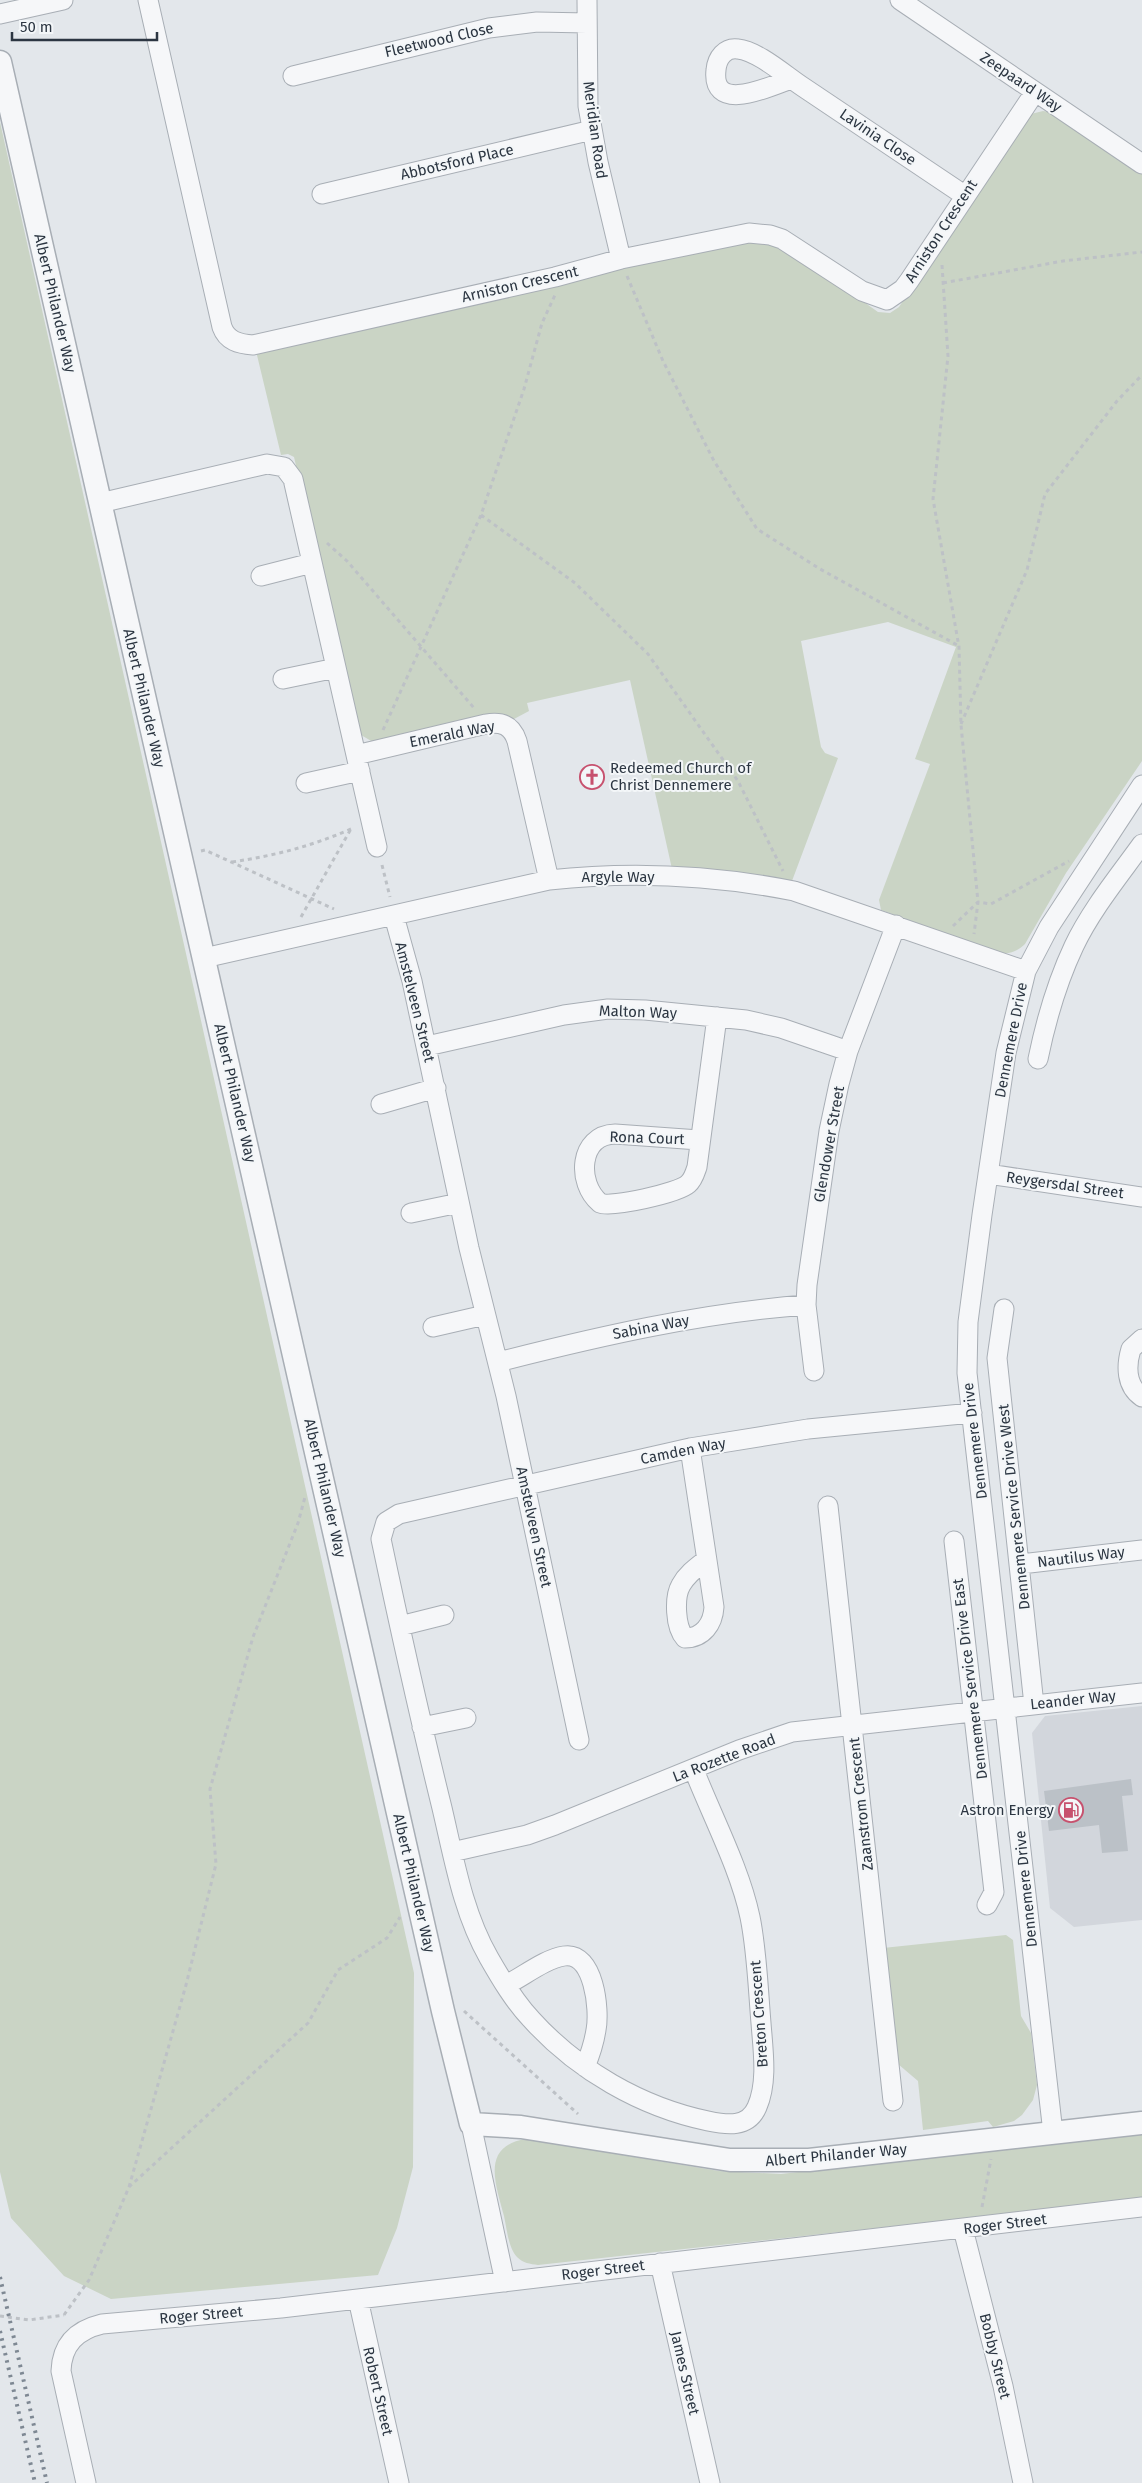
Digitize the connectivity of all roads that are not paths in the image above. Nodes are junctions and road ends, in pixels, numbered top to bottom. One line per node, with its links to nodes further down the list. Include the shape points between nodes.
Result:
1 (63, 0): 5 (street)
2 (148, 0): 15 (street, Arniston Crescent, via 222,327 232,340 252,345)
3 (587, 0): 6 (street, Meridian Road)
4 (900, 0): 10 (street, Zeepaard Way)
5 (0, 14)
6 (587, 23): 8 (street, Fleetwood Close, via 537,22 488,28); 11 (street, Meridian Road, via 587,88)
7 (0, 62): 16 (street, Albert Philander Way)
8 (293, 76)
9 (791, 79): 14 (street, Lavinia Close)
10 (1035, 92): 12 (street, Zeepaard Way); 14 (street, Arniston Crescent)
11 (592, 130): 13 (street, Abbotsford Place); 15 (street, Meridian Road)
12 (1142, 164)
13 (322, 194)
14 (964, 195): 15 (street, Arniston Crescent, via 902,290 887,300 866,293 794,244 770,235 738,234)
15 (621, 259)
16 (100, 503): 17 (street, via 267,464 278,465 293,479); 30 (street, Albert Philander Way)
17 (312, 564): 18 (street); 19 (street)
18 (261, 576)
19 (336, 668): 20 (street); 21 (street)
20 (283, 679)
21 (358, 763): 22 (street, Emerald Way); 26 (street); 27 (street, Emerald Way, via 383,748 486,724 506,725 515,734)
22 (306, 783)
23 (1142, 785): 24 (street, Dennemere Drive)
24 (1136, 806): 31 (street, Dennemere Drive, via 1093,856)
25 (1142, 844): 35 (street, via 1074,945 1051,1007)
26 (377, 847)
27 (549, 880): 28 (street, Argyle Way); 29 (street, Argyle Way, via 592,875 637,875 761,885 794,891)
28 (394, 916): 30 (street, Argyle Way); 33 (street, Amstelveen Street)
29 (896, 925): 31 (street, Argyle Way); 34 (street, Glendower Street)
30 (204, 958): 77 (street, Albert Philander Way)
31 (1026, 971): 39 (street, Dennemere Drive, via 1006,1053)
32 (717, 1017): 33 (street, Malton Way, via 645,1010 587,1010); 34 (street, Malton Way, via 764,1023); 38 (street, Rona Court)
33 (427, 1046): 36 (street, Amstelveen Street)
34 (848, 1051): 43 (street, Glendower Street, via 829,1131 809,1261)
35 (1038, 1059)
36 (436, 1088): 37 (street); 41 (street, Amstelveen Street)
37 (381, 1104)
38 (700, 1140): 38 (street, Rona Court, via 694,1175 687,1185 678,1190 605,1205 595,1199 590,1190 585,1156 592,1143 602,1136 615,1134)
39 (988, 1174): 40 (street, Reygersdal Street); 51 (street, Dennemere Drive, via 968,1322 966,1373)
40 (1142, 1197)
41 (459, 1203): 42 (street); 45 (street, Amstelveen Street)
42 (411, 1213)
43 (806, 1305): 48 (street, Sabina Way, via 665,1323); 49 (street, Glendower Street)
44 (1004, 1309): 59 (street, Dennemere Service Drive West, via 997,1358)
45 (485, 1315): 46 (street); 48 (street, Amstelveen Street)
46 (433, 1327)
47 (1142, 1339): 50 (street, via 1131,1349 1128,1370 1133,1389)
48 (498, 1362): 53 (street, Amstelveen Street)
49 (814, 1371)
50 (1142, 1397)
51 (972, 1413): 52 (street, Camden Way, via 808,1430); 64 (street, Dennemere Drive)
52 (690, 1448): 53 (street, Camden Way); 58 (street)
53 (525, 1484): 55 (street, Camden Way); 69 (street, Amstelveen Street)
54 (828, 1506): 67 (street, Zaanstrom Crescent)
55 (398, 1514): 61 (street, Breton Crescent, via 386,1522 381,1539)
56 (954, 1541): 65 (street, Dennemere Service Drive East)
57 (1142, 1550): 59 (street, Nautilus Way)
58 (706, 1560)
59 (1021, 1564): 63 (street, Dennemere Service Drive West)
60 (444, 1615): 61 (street)
61 (400, 1626): 68 (street, Breton Crescent)
62 (1142, 1693): 63 (street, Leander Way)
63 (1034, 1705): 64 (street, Leander Way)
64 (1005, 1708): 65 (street, La Rozette Road); 78 (street, Dennemere Drive)
65 (975, 1711): 67 (street, La Rozette Road); 72 (street, Dennemere Service Drive East, via 994,1892)
66 (466, 1718): 68 (street)
67 (852, 1724): 70 (street, La Rozette Road, via 792,1732); 75 (street, Zaanstrom Crescent)
68 (422, 1726): 71 (street, Breton Crescent)
69 (579, 1740)
70 (694, 1770): 71 (street, La Rozette Road, via 528,1835); 74 (street, Breton Crescent, via 744,1893 750,1917 764,2065 757,2107 748,2120 734,2124 682,2115 626,2092)
71 (452, 1852): 73 (street, Breton Crescent, via 471,1918 488,1956)
72 (987, 1905)
73 (506, 1985): 74 (street, Breton Crescent, via 530,2018); 74 (street, via 559,1958 573,1956 583,1962 590,1972 597,2025)
74 (585, 2067)
75 (893, 2101)
76 (1142, 2123): 78 (street, Albert Philander Way)
77 (471, 2124): 78 (street, Albert Philander Way, via 520,2127 759,2162 809,2160); 82 (street, Albert Philander Way)
78 (1053, 2133)
79 (1142, 2207): 80 (street, Roger Street)
80 (972, 2228): 81 (street, Roger Street); 87 (street, Bobby Street)
81 (660, 2263): 82 (street, Roger Street); 86 (street, James Street)
82 (506, 2282): 83 (street, Roger Street)
83 (358, 2299): 84 (street, Roger Street, via 87,2328 70,2343 62,2358 62,2376); 85 (street, Robert Street)
84 (86, 2483)
85 (399, 2483)
86 (710, 2483)
87 (1023, 2483)

